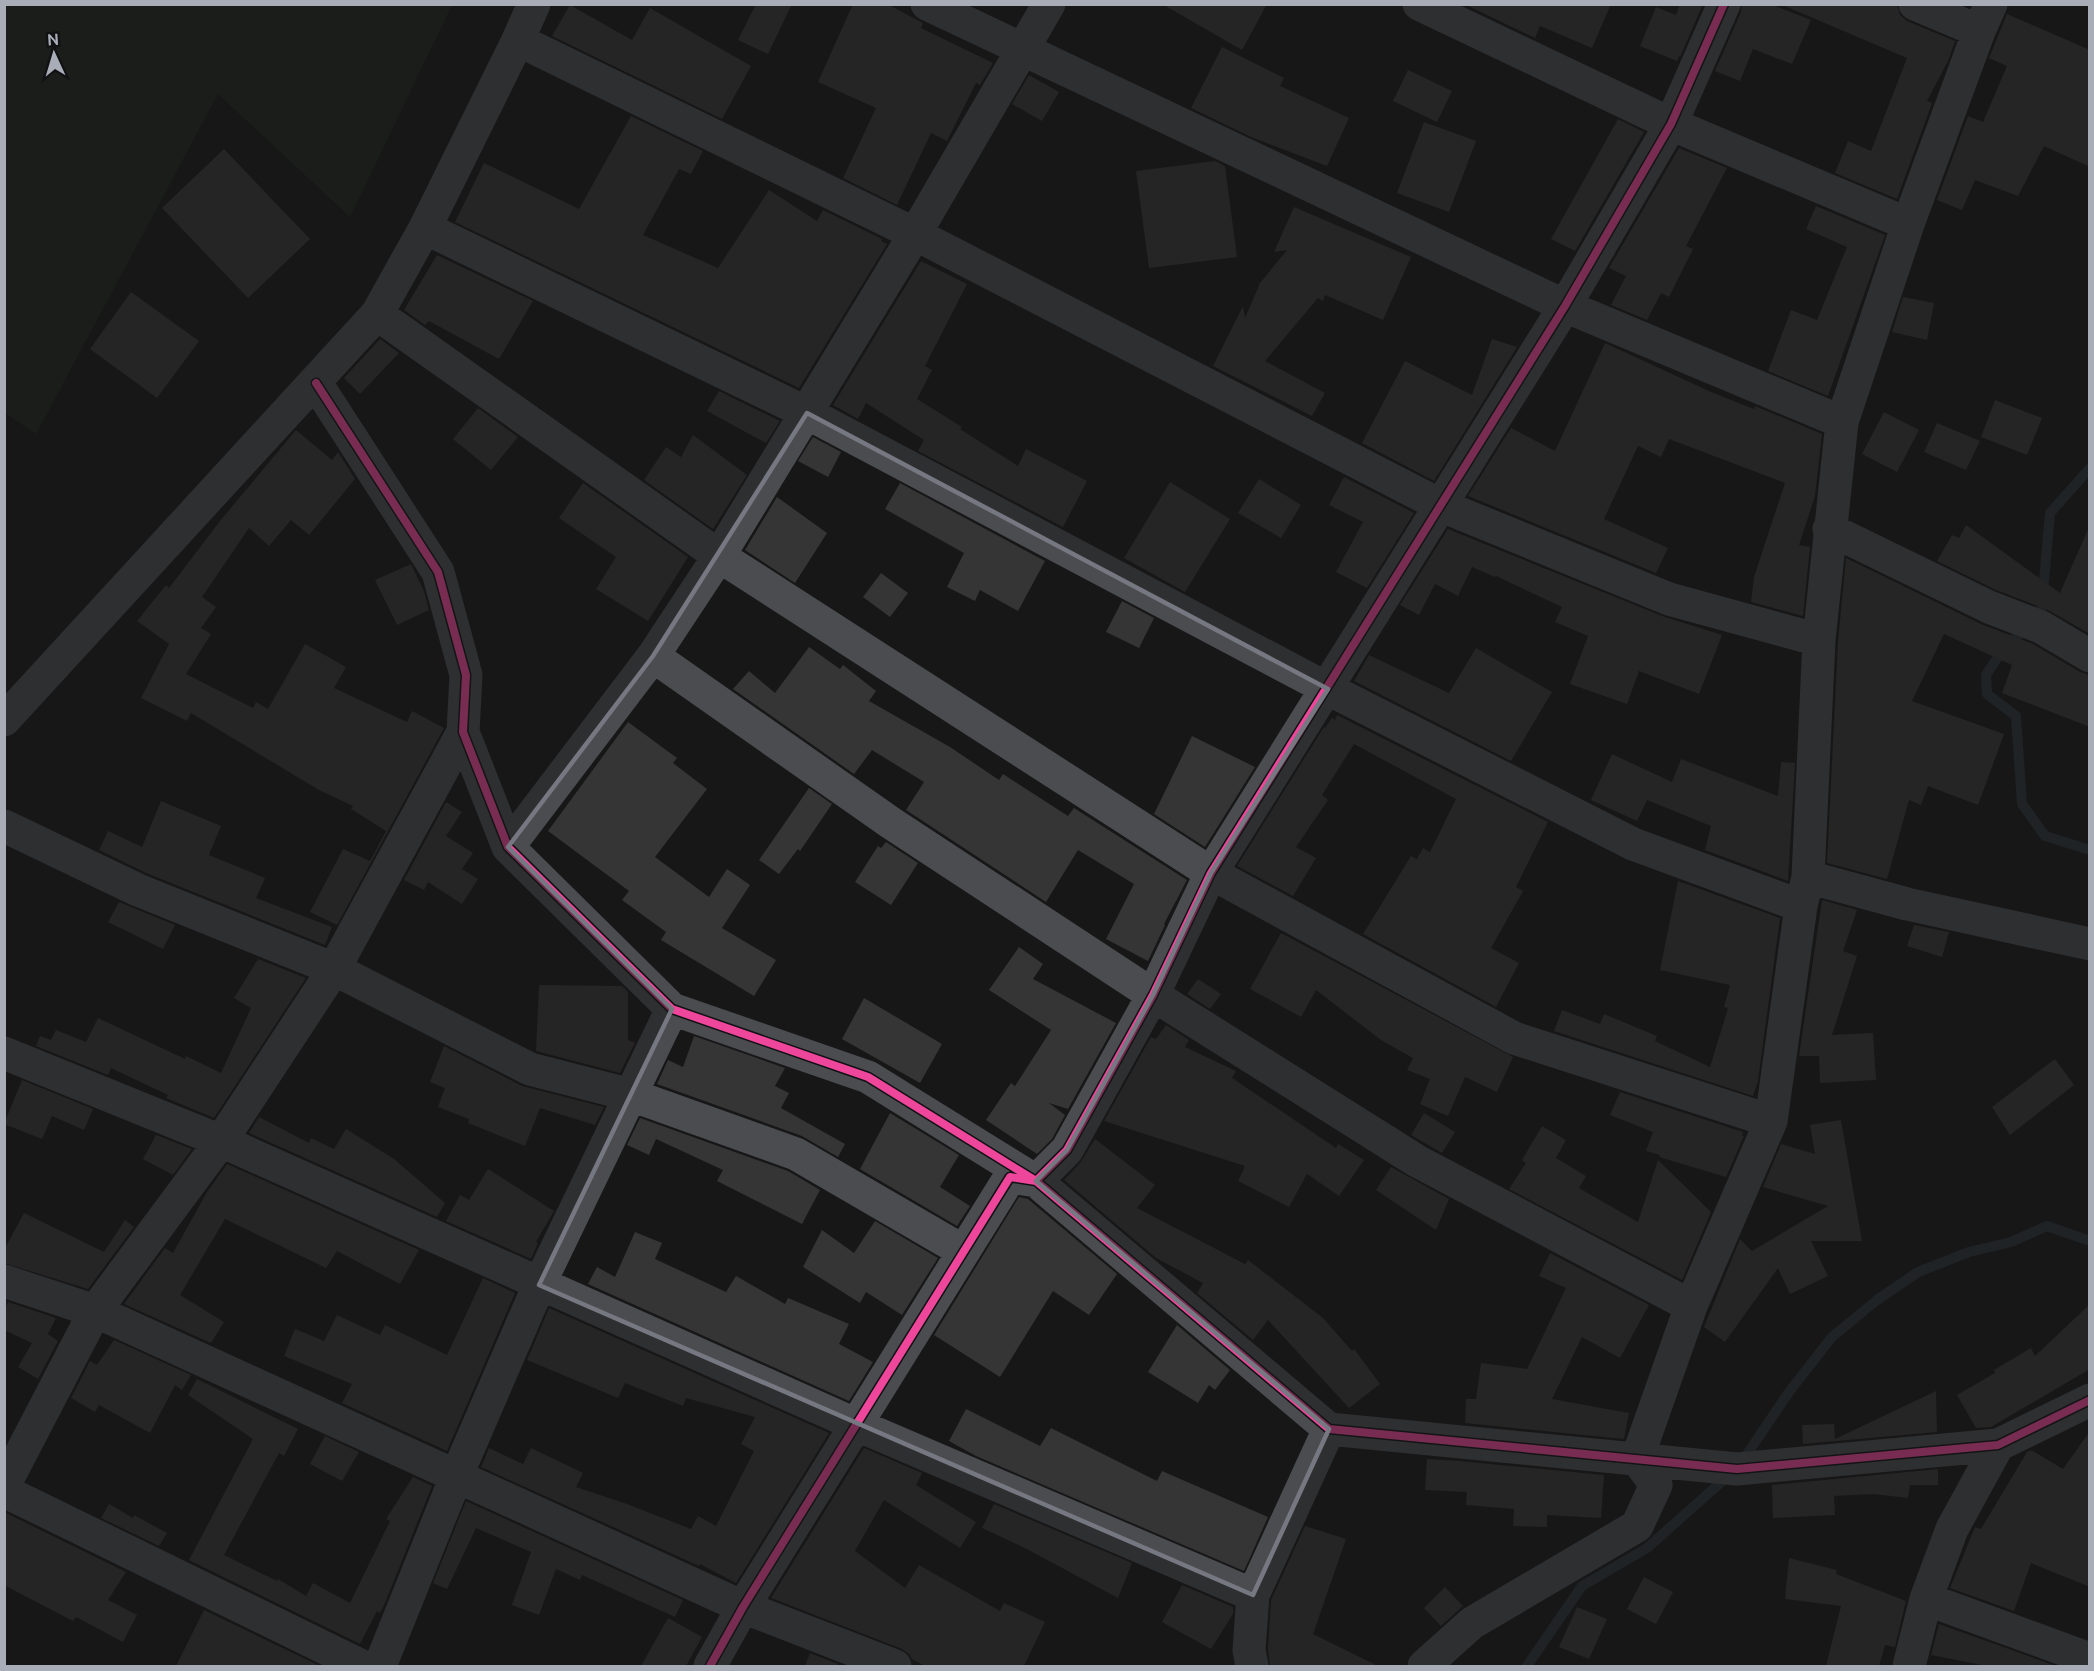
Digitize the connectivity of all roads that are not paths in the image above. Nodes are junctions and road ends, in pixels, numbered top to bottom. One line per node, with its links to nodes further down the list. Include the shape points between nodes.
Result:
1 (534, 4): 8 (street)
2 (927, 4): 9 (street)
3 (1049, 4): 9 (street)
4 (1419, 4): 10 (street)
5 (1724, 4): 10 (street)
6 (1915, 4): 7 (street)
7 (1985, 18): 11 (street)
8 (518, 40): 12 (street); 13 (street)
9 (1024, 49): 13 (street); 14 (street)
10 (1671, 124): 11 (street); 14 (street)
11 (1908, 224): 18 (street)
12 (425, 228): 15 (street); 17 (street)
13 (915, 234): 17 (street); 19 (street)
14 (1565, 306): 18 (street); 19 (street)
15 (377, 314): 16 (street); 21 (street)
16 (316, 383): 26 (street); 27 (street, via 438,572 466,675)
17 (807, 413): 21 (street); 25 (street)
18 (1842, 422): 20 (street)
19 (1442, 506): 22 (street, via 1669,599); 25 (street)
20 (1829, 529): 22 (street); 24 (street, via 1989,607 2041,627)
21 (719, 556): 23 (street); 30 (street)
22 (1819, 640): 31 (street)
23 (653, 656): 29 (street); 34 (street, via 891,823)
24 (2090, 656)
25 (1328, 689): 30 (street); 31 (street, via 1633,844)
26 (4, 720)
27 (463, 732): 29 (street); 33 (street)
28 (4, 826): 33 (street, via 138,890)
29 (508, 847): 35 (street)
30 (1211, 873): 34 (street); 38 (street, via 1514,1038)
31 (1805, 891): 32 (street, via 1907,904); 38 (street)
32 (2090, 944)
33 (334, 969): 37 (street, via 530,1069); 39 (street)
34 (1153, 995): 40 (street, via 1067,1150); 44 (street, via 1418,1161)
35 (672, 1009): 37 (street); 40 (street, via 868,1077)
36 (4, 1053): 39 (street)
37 (631, 1095): 41 (street, via 796,1154); 43 (street)
38 (1771, 1121): 44 (street)
39 (221, 1141): 43 (street); 45 (street)
40 (1036, 1181): 41 (street, via 1010,1177); 48 (street)
41 (963, 1251): 47 (street)
42 (4, 1281): 45 (street)
43 (539, 1285): 47 (street); 51 (street)
44 (1691, 1306): 50 (street)
45 (95, 1311): 51 (street); 52 (street)
46 (2090, 1400): 49 (street)
47 (856, 1425): 54 (street); 56 (street)
48 (1329, 1429): 50 (street); 54 (street)
49 (1998, 1445): 50 (street, via 1737,1468); 55 (street, via 1952,1529)
50 (1637, 1459): 63 (street, via 1656,1485 1637,1526 1472,1623)
51 (456, 1477): 56 (street); 59 (street)
52 (4, 1486)
53 (4, 1491): 58 (street)
54 (1253, 1595): 62 (street)
55 (1926, 1599): 57 (street); 64 (street)
56 (743, 1607): 60 (street); 61 (street)
57 (2090, 1659)
58 (363, 1666)
59 (380, 1666)
60 (710, 1666)
61 (895, 1666)
62 (1252, 1666)
63 (1424, 1666)
64 (1909, 1666)

